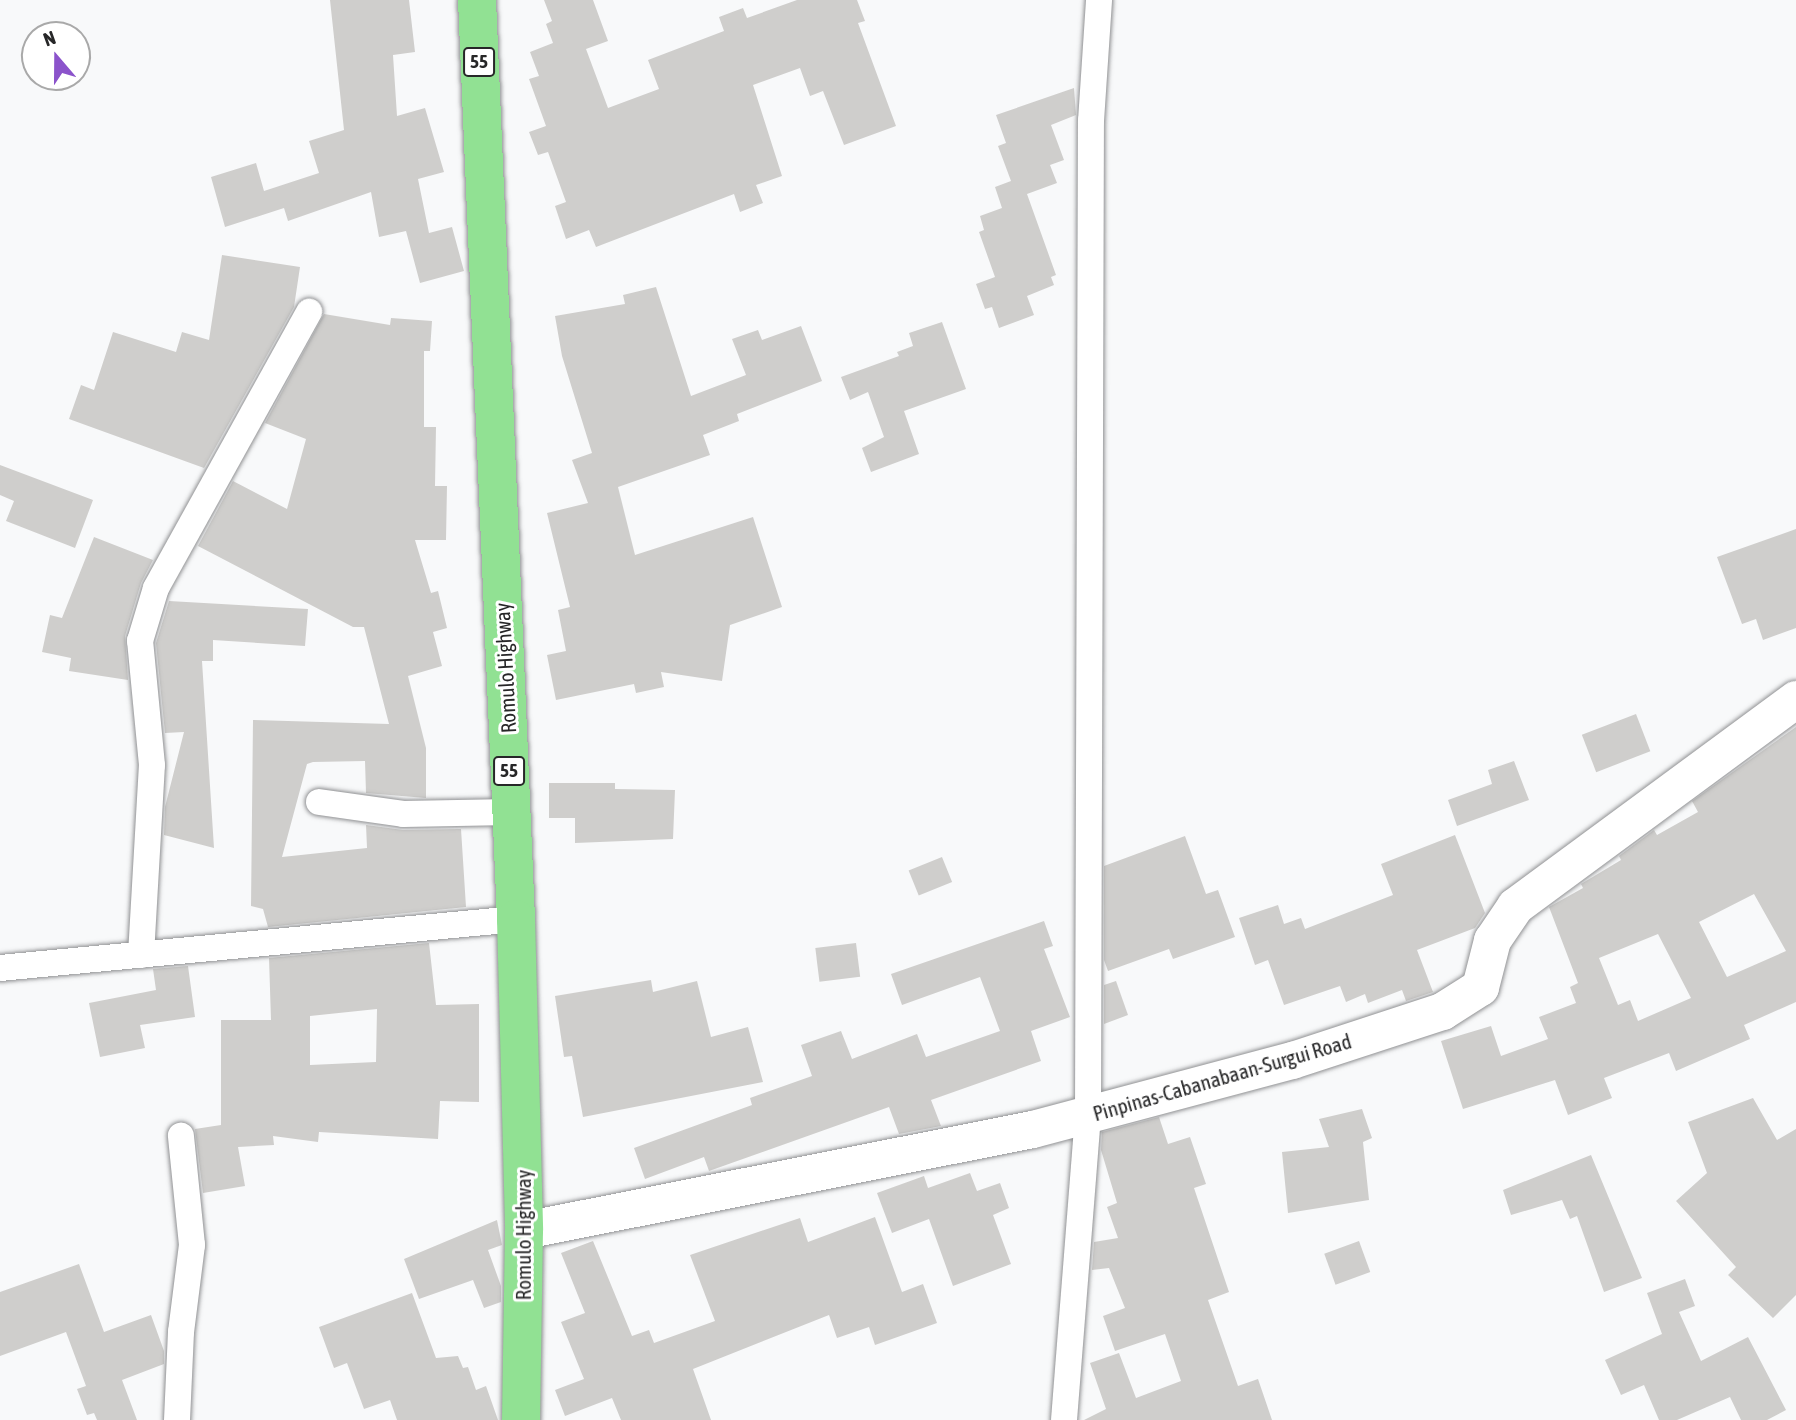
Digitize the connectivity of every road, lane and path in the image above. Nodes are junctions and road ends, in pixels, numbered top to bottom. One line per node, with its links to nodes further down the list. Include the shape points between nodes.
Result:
1 (477, 0): 6 (highway, Romulo Highway / 55)
2 (1099, 0): 10 (street, via 1091,121)
3 (309, 312): 8 (street, via 156,588 140,641 152,765)
4 (1796, 699): 10 (street, Pinpinas-Cabanabaan-Surgui Road, via 1515,906 1492,940 1485,978 1472,995 1442,1011 1292,1060)
5 (318, 802): 6 (street, via 403,814)
6 (511, 812): 7 (highway, Romulo Highway / 55)
7 (516, 919): 8 (street); 12 (highway, Romulo Highway / 55)
8 (141, 955): 9 (street)
9 (0, 968)
10 (1088, 1115): 12 (street, Pinpinas-Cabanabaan-Surgui Road); 15 (street)
11 (181, 1136): 13 (street, via 192,1245 181,1332)
12 (524, 1230): 14 (highway, Romulo Highway / 55)
13 (177, 1420)
14 (522, 1420)
15 (1063, 1420)

